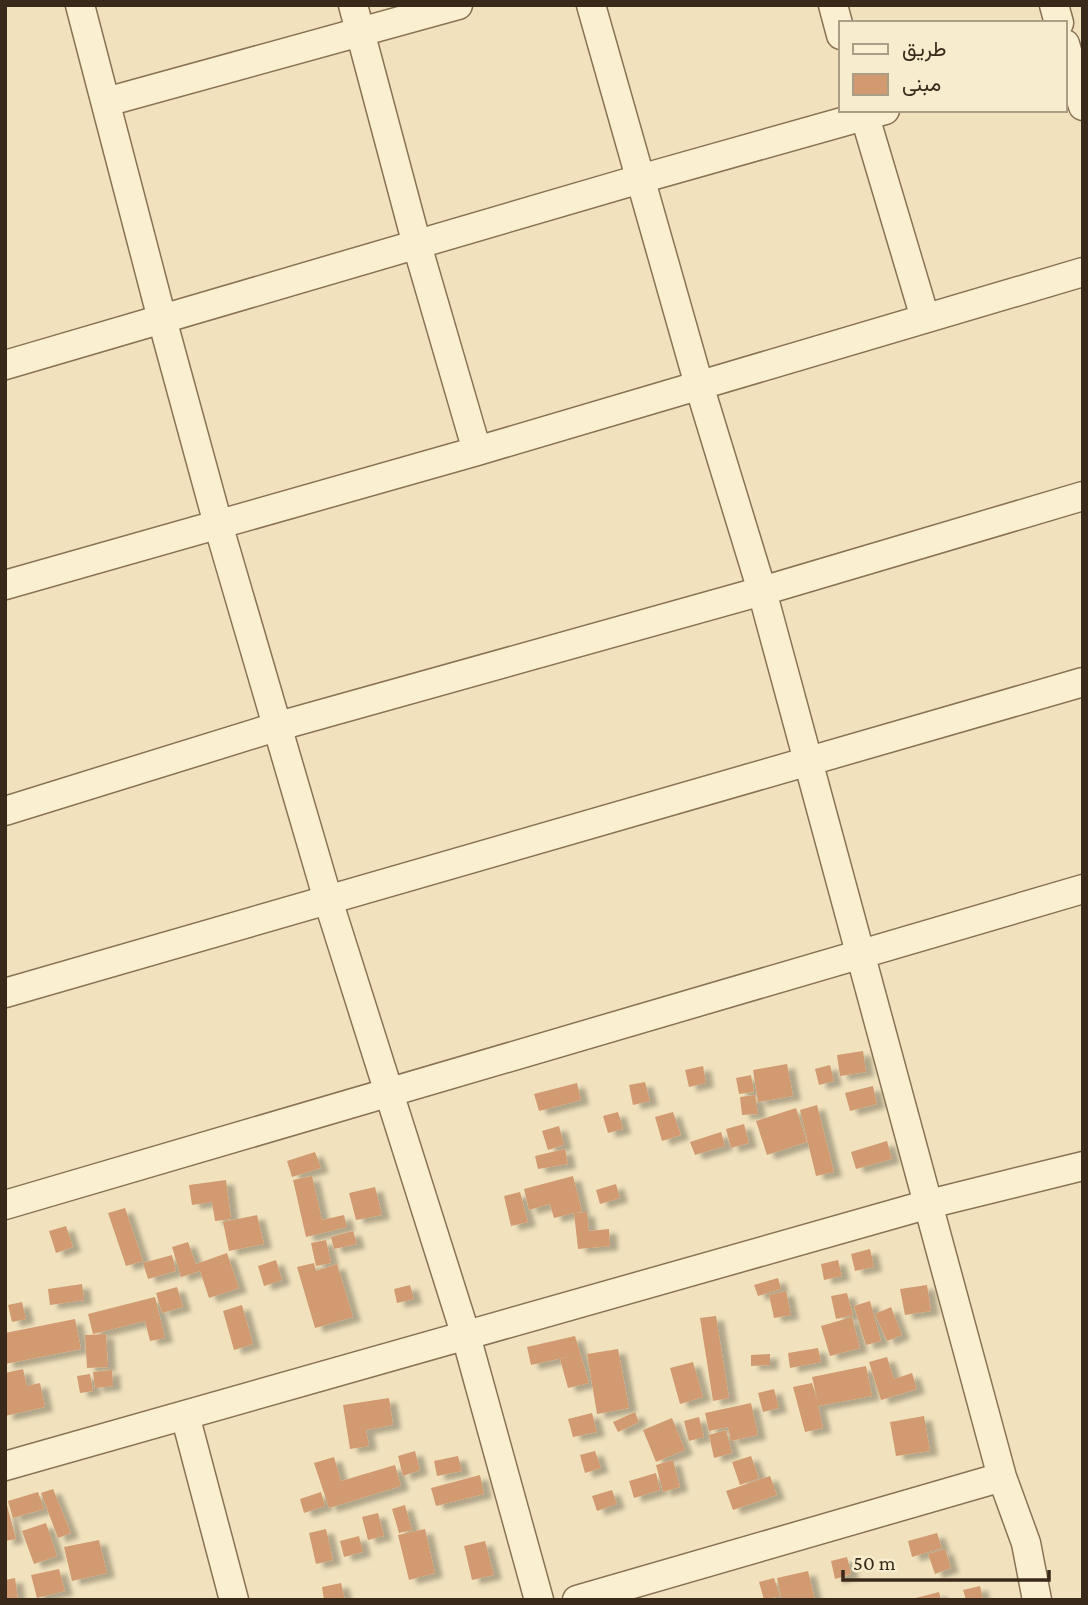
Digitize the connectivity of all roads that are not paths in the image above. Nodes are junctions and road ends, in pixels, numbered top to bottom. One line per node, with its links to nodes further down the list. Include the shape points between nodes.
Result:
1 (80, 5): 9 (street)
2 (353, 5): 7 (street)
3 (458, 5): 7 (street)
4 (591, 5): 12 (street)
5 (833, 5): 6 (street)
6 (839, 28)
7 (360, 33): 9 (street); 13 (street)
8 (1070, 51): 10 (street)
9 (106, 102): 16 (street)
10 (1083, 106)
11 (871, 112): 12 (street); 15 (street)
12 (640, 179): 13 (street); 18 (street)
13 (417, 246): 16 (street); 19 (street)
14 (1083, 272): 15 (street)
15 (925, 318): 18 (street)
16 (162, 320): 17 (street); 21 (street)
17 (5, 365)
18 (699, 385): 19 (street); 23 (street)
19 (477, 451): 21 (street)
20 (1083, 496): 23 (street)
21 (218, 524): 22 (street); 25 (street)
22 (5, 585)
23 (762, 591): 25 (street); 26 (street)
24 (1083, 682): 26 (street)
25 (279, 726): 27 (street); 29 (street)
26 (809, 761): 29 (street); 30 (street)
27 (5, 811)
28 (1083, 889): 30 (street)
29 (328, 900): 31 (street); 32 (street)
30 (860, 954): 32 (street); 34 (street)
31 (5, 993)
32 (388, 1094): 35 (street); 36 (street)
33 (1083, 1166): 34 (street)
34 (929, 1204): 36 (street); 39 (street)
35 (5, 1205)
36 (466, 1336): 37 (street); 41 (street)
37 (185, 1415): 38 (street); 40 (street)
38 (5, 1466)
39 (1002, 1477): 42 (street); 43 (street, via 1026,1543)
40 (234, 1600)
41 (539, 1600)
42 (577, 1600)
43 (1037, 1600)

